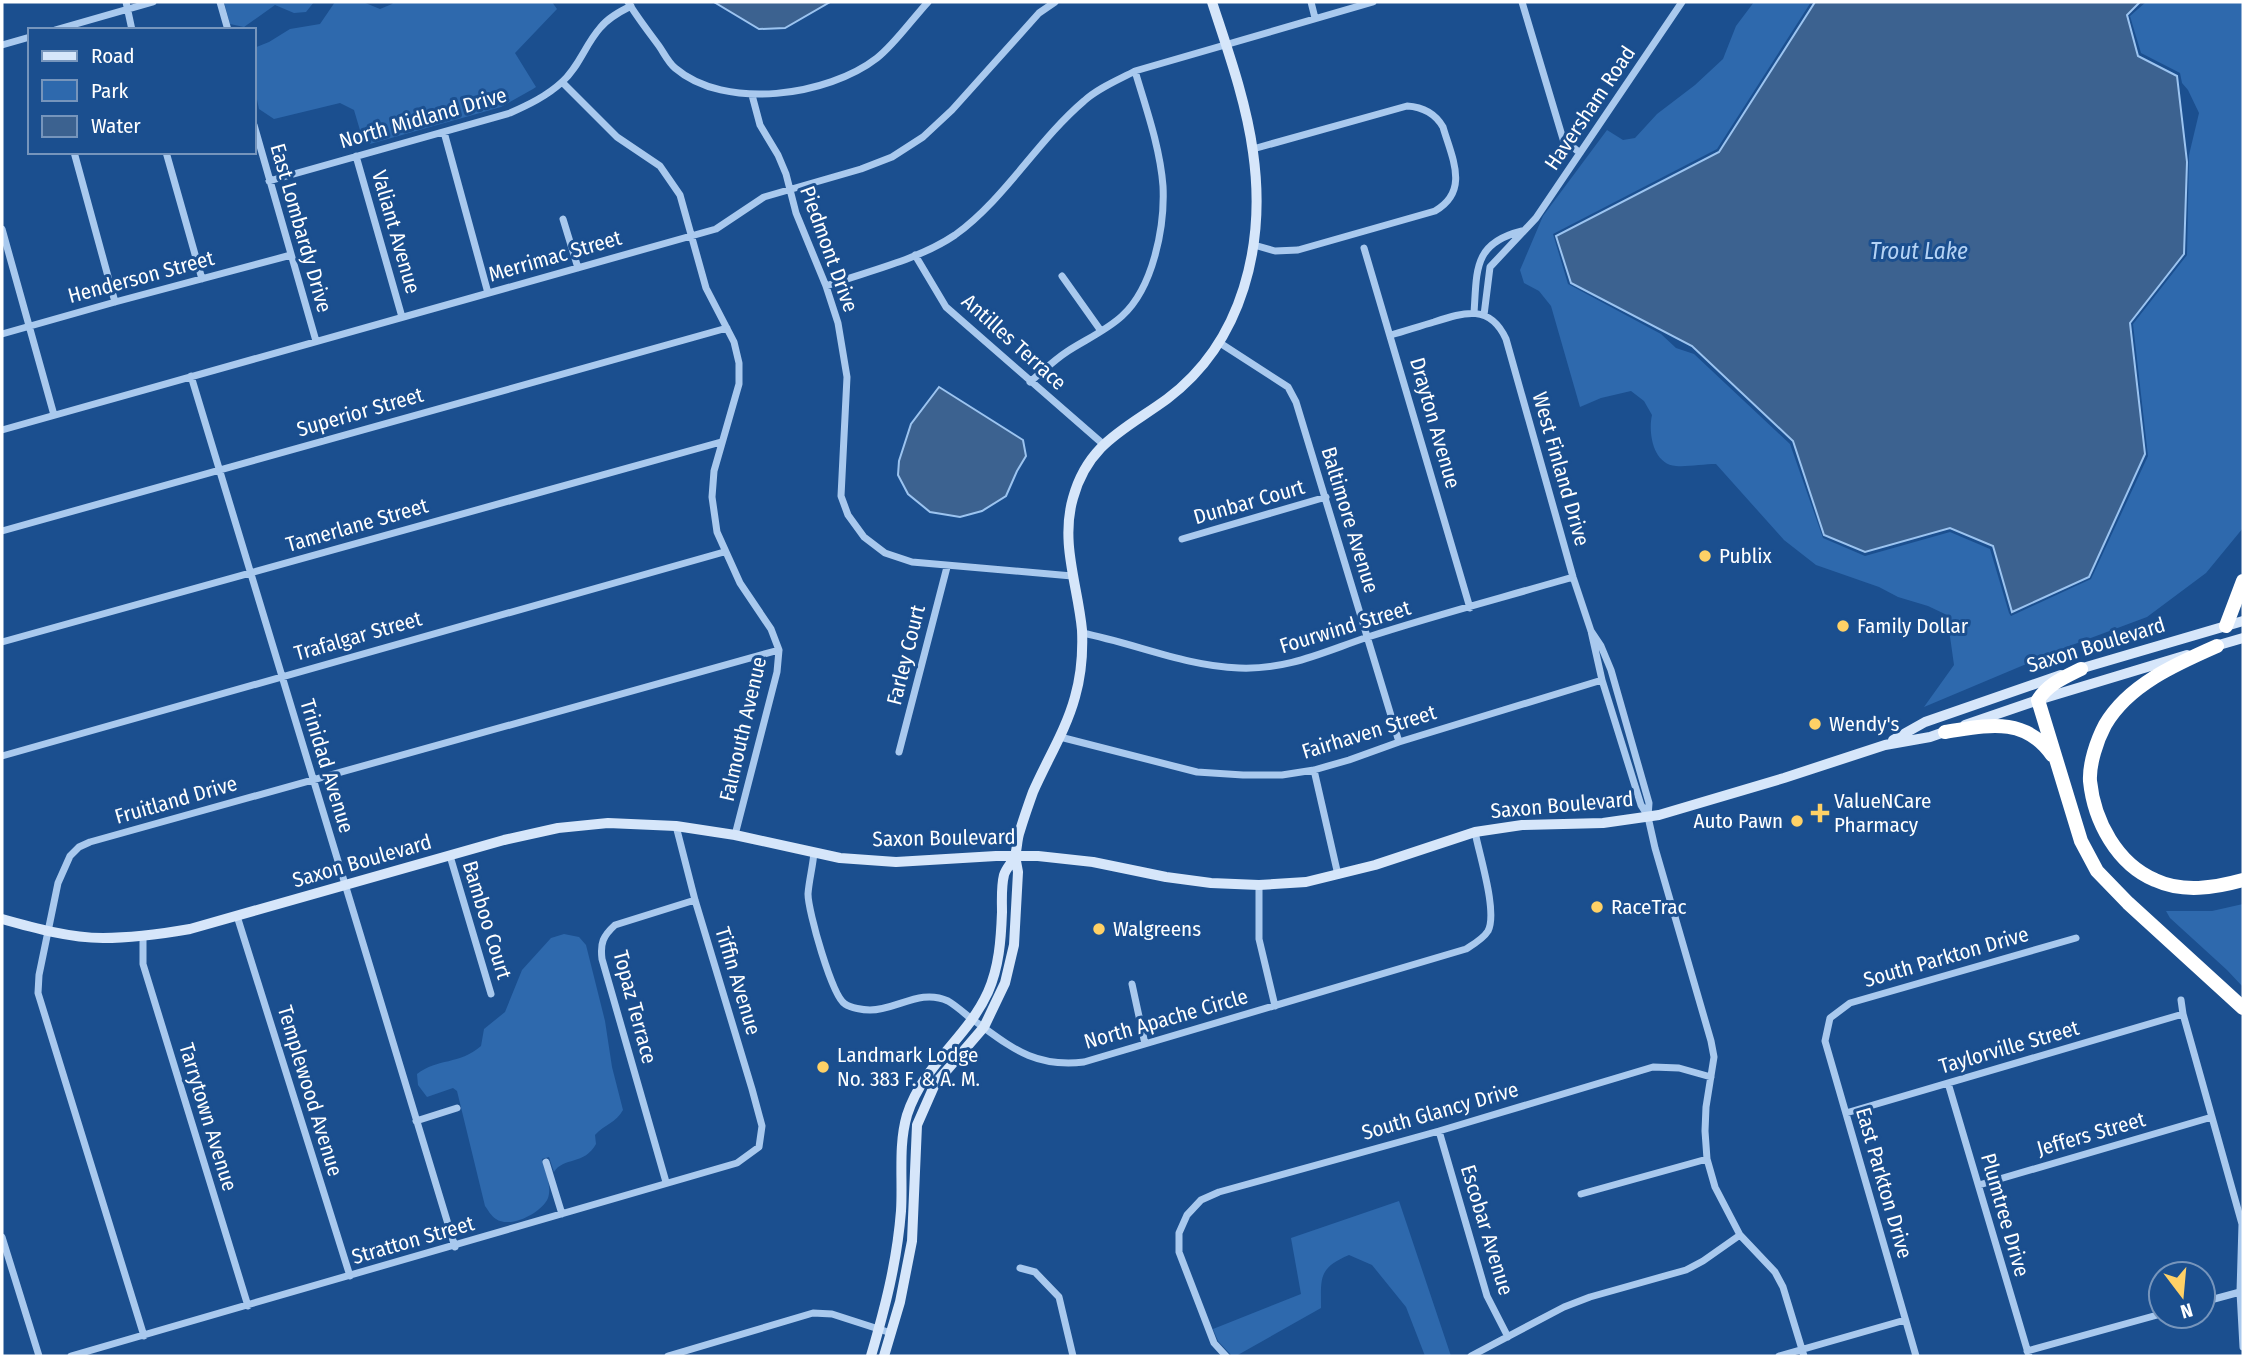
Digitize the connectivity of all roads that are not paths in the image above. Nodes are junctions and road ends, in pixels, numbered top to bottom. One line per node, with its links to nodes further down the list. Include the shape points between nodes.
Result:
1 (153, 2): 11 (street)
2 (220, 2): 15 (street)
3 (928, 2): 21 (street, via 878,57 850,74 802,91)
4 (1055, 2): 30 (street, Merrimac Street, via 1039,13 923,137 892,157)
5 (1212, 2): 17 (main road)
6 (1311, 2): 12 (street)
7 (1373, 2): 12 (street)
8 (1522, 2): 25 (street, via 1563,139)
9 (1682, 2): 25 (street, Haversham Road)
10 (629, 4): 20 (street, North Midland Drive, via 599,29); 21 (street, via 674,67 707,86)
11 (126, 6): 13 (street); 14 (street)
12 (1315, 18): 17 (street)
13 (61, 28)
14 (132, 28)
15 (227, 28)
16 (28, 38): 18 (street)
17 (1225, 44): 19 (street); 24 (main road)
18 (2, 45)
19 (1135, 71): 38 (street, via 1086,99 988,205 954,235); 50 (street, via 1157,146 1163,187 1157,251 1150,273 1123,316)
20 (562, 82): 23 (street, North Midland Drive, via 510,113); 34 (street, Falmouth Avenue, via 617,137 660,166 680,195)
21 (752, 94): 30 (street, Piedmont Drive, via 760,125 778,155)
22 (256, 132): 29 (street, East Lombardy Drive)
23 (444, 132): 28 (street, North Midland Drive); 43 (street)
24 (1253, 149): 35 (main road, via 1257,186); 35 (street, via 1407,106 1426,110 1440,121 1457,176 1452,196 1435,211 1298,250 1275,251)
25 (1580, 153): 33 (street, Haversham Road)
26 (75, 154): 44 (street)
27 (167, 154): 41 (street)
28 (356, 156): 29 (street, North Midland Drive); 47 (street, Valiant Avenue)
29 (269, 181): 37 (street, East Lombardy Drive)
30 (788, 189): 34 (street, Merrimac Street, via 764,197 716,229); 42 (street, Piedmont Drive)
31 (563, 219): 39 (street)
32 (2, 229): 48 (street)
33 (1522, 231): 45 (street, Haversham Road, via 1492,243 1484,252 1478,264); 46 (street, Haversham Road, via 1490,267)
34 (692, 236): 39 (street, Merrimac Street); 49 (street, Falmouth Avenue, via 706,288)
35 (1254, 245): 54 (main road, via 1244,290)
36 (1364, 248): 52 (street, Drayton Avenue)
37 (290, 255): 41 (street, Henderson Street); 53 (street, East Lombardy Drive)
38 (915, 255): 42 (street); 56 (street, Antilles Terrace, via 946,307)
39 (578, 268): 43 (street, Merrimac Street)
40 (1062, 276): 50 (street)
41 (202, 279): 44 (street, Henderson Street)
42 (826, 286): 66 (street, Piedmont Drive, via 847,377 841,496 848,515 864,537 885,553)
43 (488, 293): 47 (street, Merrimac Street)
44 (115, 302): 48 (street, Henderson Street)
45 (1474, 313): 46 (street); 52 (street)
46 (1483, 315): 69 (street, West Finland Drive, via 1501,327 1506,339)
47 (402, 317): 53 (street, Merrimac Street)
48 (29, 327): 51 (street, Henderson Street); 57 (street)
49 (727, 328): 59 (street, Falmouth Avenue, via 739,363 739,384); 61 (street, Superior Street)
50 (1101, 331): 56 (street, via 1064,353)
51 (2, 334)
52 (1391, 335): 71 (street, Drayton Avenue)
53 (316, 341): 55 (street, Merrimac Street)
54 (1220, 343): 60 (main road, via 1198,372 1168,398); 62 (street, Baltimore Avenue, via 1287,387 1296,402)
55 (191, 376): 57 (street, Merrimac Street); 61 (street, Trinidad Avenue)
56 (1030, 382): 60 (street, Antilles Terrace)
57 (54, 415): 58 (street, Merrimac Street)
58 (2, 430)
59 (721, 442): 65 (street, Falmouth Avenue, via 712,497); 67 (street, Tamerlane Street)
60 (1103, 444): 68 (main road, via 1084,471 1073,499 1068,534)
61 (218, 470): 63 (street, Superior Street); 67 (street, Trinidad Avenue)
62 (1326, 498): 64 (street, Dunbar Court); 76 (street, Baltimore Avenue)
63 (2, 531)
64 (1182, 539)
65 (724, 552): 80 (street, Falmouth Avenue); 83 (street, Trafalgar Street)
66 (947, 567): 68 (street, Piedmont Drive); 90 (street, Farley Court)
67 (250, 572): 78 (street, Tamerlane Street); 83 (street, Trinidad Avenue)
68 (1072, 576): 75 (main road)
69 (1573, 577): 71 (street, Fourwind Street); 74 (street, West Finland Drive)
70 (2243, 581): 73 (highway)
71 (1471, 608): 76 (street, Fourwind Street)
72 (2243, 621): 73 (main road, Saxon Boulevard)
73 (2227, 626): 81 (main road, Saxon Boulevard)
74 (1591, 631): 82 (street, West Finland Drive); 84 (street, West Finland Drive)
75 (1082, 633): 76 (street, Fourwind Street, via 1237,668 1271,667 1312,658); 87 (main road, via 1075,698)
76 (1367, 637): 88 (street, Baltimore Avenue)
77 (2243, 639): 79 (main road, Saxon Boulevard)
78 (2, 642)
79 (2217, 646): 85 (main road, Saxon Boulevard); 103 (highway, via 2151,680 2118,708 2104,726 2090,780 2104,831 2133,866 2154,880 2187,888)
80 (779, 650): 94 (street, Fruitland Drive); 98 (street, Falmouth Avenue)
81 (2081, 668): 85 (highway, via 2043,691); 89 (main road, Saxon Boulevard, via 1925,722)
82 (1611, 670): 84 (street); 95 (street, West Finland Drive, via 1649,803)
83 (282, 676): 91 (street, Trafalgar Street); 94 (street, Trinidad Avenue)
84 (1602, 681): 88 (street, Fairhaven Street); 95 (street, West Finland Drive)
85 (2038, 700): 86 (main road, Saxon Boulevard); 92 (highway)
86 (1945, 732): 89 (main road, Saxon Boulevard); 92 (highway, via 2012,726 2038,740)
87 (1060, 737): 93 (street, Fairhaven Street, via 1197,772 1282,775); 101 (main road, via 1025,814)
88 (1399, 742): 93 (street, Fairhaven Street)
89 (1885, 745): 95 (main road, Saxon Boulevard)
90 (900, 752)
91 (2, 756)
92 (2056, 762): 116 (highway, via 2081,841 2097,871)
93 (1314, 770): 102 (street)
94 (313, 780): 105 (street, Trinidad Avenue); 109 (street, Fruitland Drive, via 79,848 70,856 58,883)
95 (1648, 817): 97 (main road, Saxon Boulevard); 122 (street, West Finland Drive, via 1711,1041)
96 (676, 826): 98 (main road, Saxon Boulevard); 100 (main road, Saxon Boulevard, via 608,823 558,828); 106 (street, Tiffin Avenue)
97 (1475, 832): 102 (main road, Saxon Boulevard); 115 (street, North Apache Circle, via 1491,909 1488,931 1478,941 1466,949)
98 (735, 835): 99 (main road, Saxon Boulevard)
99 (814, 852): 101 (main road, Saxon Boulevard, via 896,862); 119 (street, North Apache Circle, via 809,910 834,991 844,1003 881,1009 930,997 947,1001)
100 (450, 856): 105 (main road, Saxon Boulevard); 113 (street, Bamboo Court)
101 (1015, 856): 104 (main road, Saxon Boulevard, via 1093,862 1210,883); 119 (main road, via 1004,874 995,971); 120 (main road, via 1014,945 1005,983)
102 (1338, 875): 104 (main road, Saxon Boulevard)
103 (2243, 880)
104 (1259, 885): 115 (street, via 1259,939)
105 (344, 886): 107 (main road, Saxon Boulevard); 127 (street, Trinidad Avenue)
106 (695, 900): 129 (street, Tiffin Avenue, via 752,1089 761,1126); 132 (street, Topaz Terrace, via 615,925 600,943)
107 (237, 916): 110 (main road, Saxon Boulevard); 140 (street, Templewood Avenue)
108 (2, 919): 109 (main road, Saxon Boulevard)
109 (49, 931): 110 (main road, Saxon Boulevard, via 101,938); 148 (street, Fruitland Drive, via 38,993)
110 (143, 937): 143 (street, Tarrytown Avenue, via 143,964)
111 (2076, 937): 118 (street, South Parkton Drive, via 1850,1003)
112 (1132, 984): 121 (street)
113 (491, 995)
114 (2181, 1000): 117 (street)
115 (1275, 1006): 121 (street, North Apache Circle)
116 (2243, 1007)
117 (2183, 1014): 123 (street, Taylorville Street); 126 (street)
118 (1830, 1018): 125 (street, East Parkton Drive, via 1825,1041)
119 (972, 1019): 120 (street, North Apache Circle); 146 (main road, via 926,1075 908,1114 902,1140 896,1257)
120 (984, 1027): 121 (street, North Apache Circle, via 1018,1051 1051,1063 1084,1062); 147 (main road, via 936,1084 917,1125 912,1241)
121 (1145, 1044)
122 (1711, 1077): 128 (street, South Glancy Drive, via 1653,1067); 130 (street, West Finland Drive, via 1706,1107)
123 (1948, 1083): 125 (street, Taylorville Street); 133 (street, Plumtree Drive)
124 (457, 1108): 127 (street)
125 (1846, 1113): 145 (street, East Parkton Drive)
126 (2212, 1117): 133 (street, Jeffers Street); 141 (street, via 2242,1224)
127 (416, 1121): 138 (street, Trinidad Avenue)
128 (1439, 1130): 149 (street, Escobar Avenue, via 1487,1296); 159 (street, South Glancy Drive, via 1201,1200 1179,1233 1179,1252 1214,1343)
129 (759, 1147): 132 (street, Stratton Street, via 737,1163)
130 (1707, 1159): 134 (street); 136 (street, West Finland Drive, via 1715,1187)
131 (546, 1162): 135 (street)
132 (666, 1182): 135 (street, Stratton Street)
133 (1979, 1185): 152 (street, Plumtree Drive)
134 (1581, 1194)
135 (562, 1214): 138 (street, Stratton Street)
136 (1740, 1235): 149 (street, via 1686,1270 1581,1300); 151 (street, West Finland Drive, via 1775,1272)
137 (2, 1237): 153 (street)
138 (455, 1247): 140 (street, Stratton Street)
139 (1020, 1268): 158 (street, via 1035,1272 1059,1297)
140 (350, 1276): 143 (street, Stratton Street)
141 (2240, 1292): 142 (street); 150 (street)
142 (2217, 1298)
143 (248, 1306): 148 (street, Stratton Street)
144 (2147, 1318): 152 (street)
145 (1905, 1320): 151 (street); 162 (street, East Parkton Drive)
146 (879, 1328): 147 (street); 155 (street, via 813,1313); 156 (main road)
147 (891, 1333): 157 (main road)
148 (144, 1336): 154 (street, Stratton Street)
149 (1508, 1337): 160 (street)
150 (2243, 1347)
151 (1803, 1353): 161 (street)
152 (2028, 1354)
153 (38, 1356)
154 (71, 1356)
155 (668, 1356)
156 (870, 1356)
157 (884, 1356)
158 (1073, 1356)
159 (1226, 1356)
160 (1471, 1356)
161 (1779, 1356)
162 (1916, 1356)

